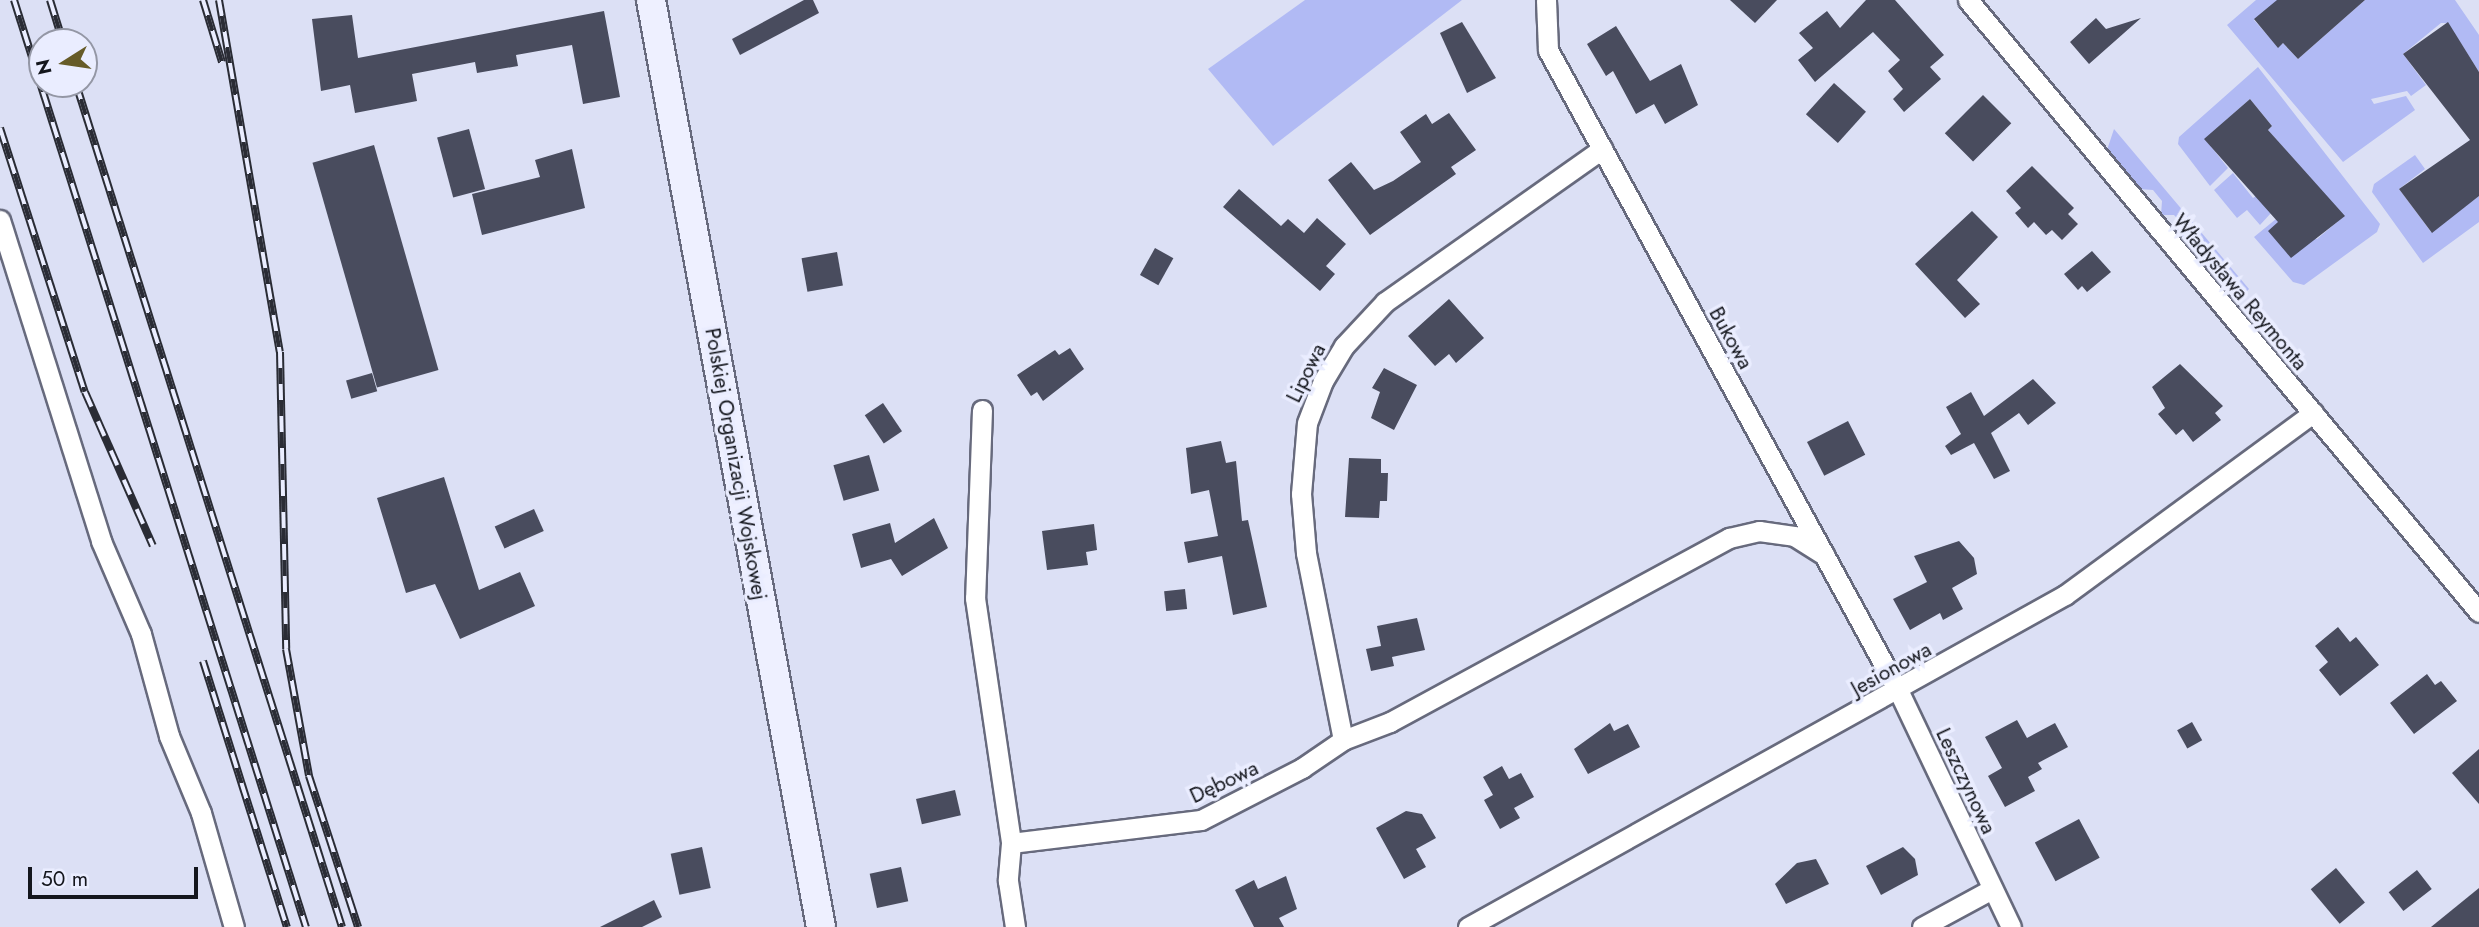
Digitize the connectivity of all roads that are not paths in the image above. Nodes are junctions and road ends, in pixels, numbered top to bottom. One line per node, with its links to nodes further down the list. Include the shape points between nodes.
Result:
1 (651, 0): 15 (main road, Polskiej Organizacji Wojskowej)
2 (1546, 0): 4 (street, Bukowa, via 1548,50)
3 (1968, 0): 7 (street, Władysława Reymonta)
4 (1602, 149): 8 (street, Bukowa); 11 (street, Lipowa, via 1385,302 1345,346 1323,381 1307,423 1301,494 1308,566)
5 (0, 220): 14 (street, via 101,541 141,634 169,736 201,813)
6 (982, 410): 12 (street, via 975,598)
7 (2313, 413): 9 (street, Władysława Reymonta); 10 (street, Jesionowa, via 2130,552)
8 (1824, 555): 10 (street, Bukowa); 11 (street, Dębowa, via 1794,536 1759,531 1729,538 1390,722)
9 (2479, 612)
10 (1899, 692): 13 (street, Leszczynowa); 17 (street, Jesionowa)
11 (1343, 740): 12 (street, Dębowa, via 1302,768 1201,820)
12 (1011, 843): 16 (street, via 1008,881)
13 (1992, 889): 18 (street); 19 (street, Leszczynowa)
14 (234, 927)
15 (821, 927)
16 (1015, 927)
17 (1468, 927)
18 (1922, 927)
19 (2011, 927)

